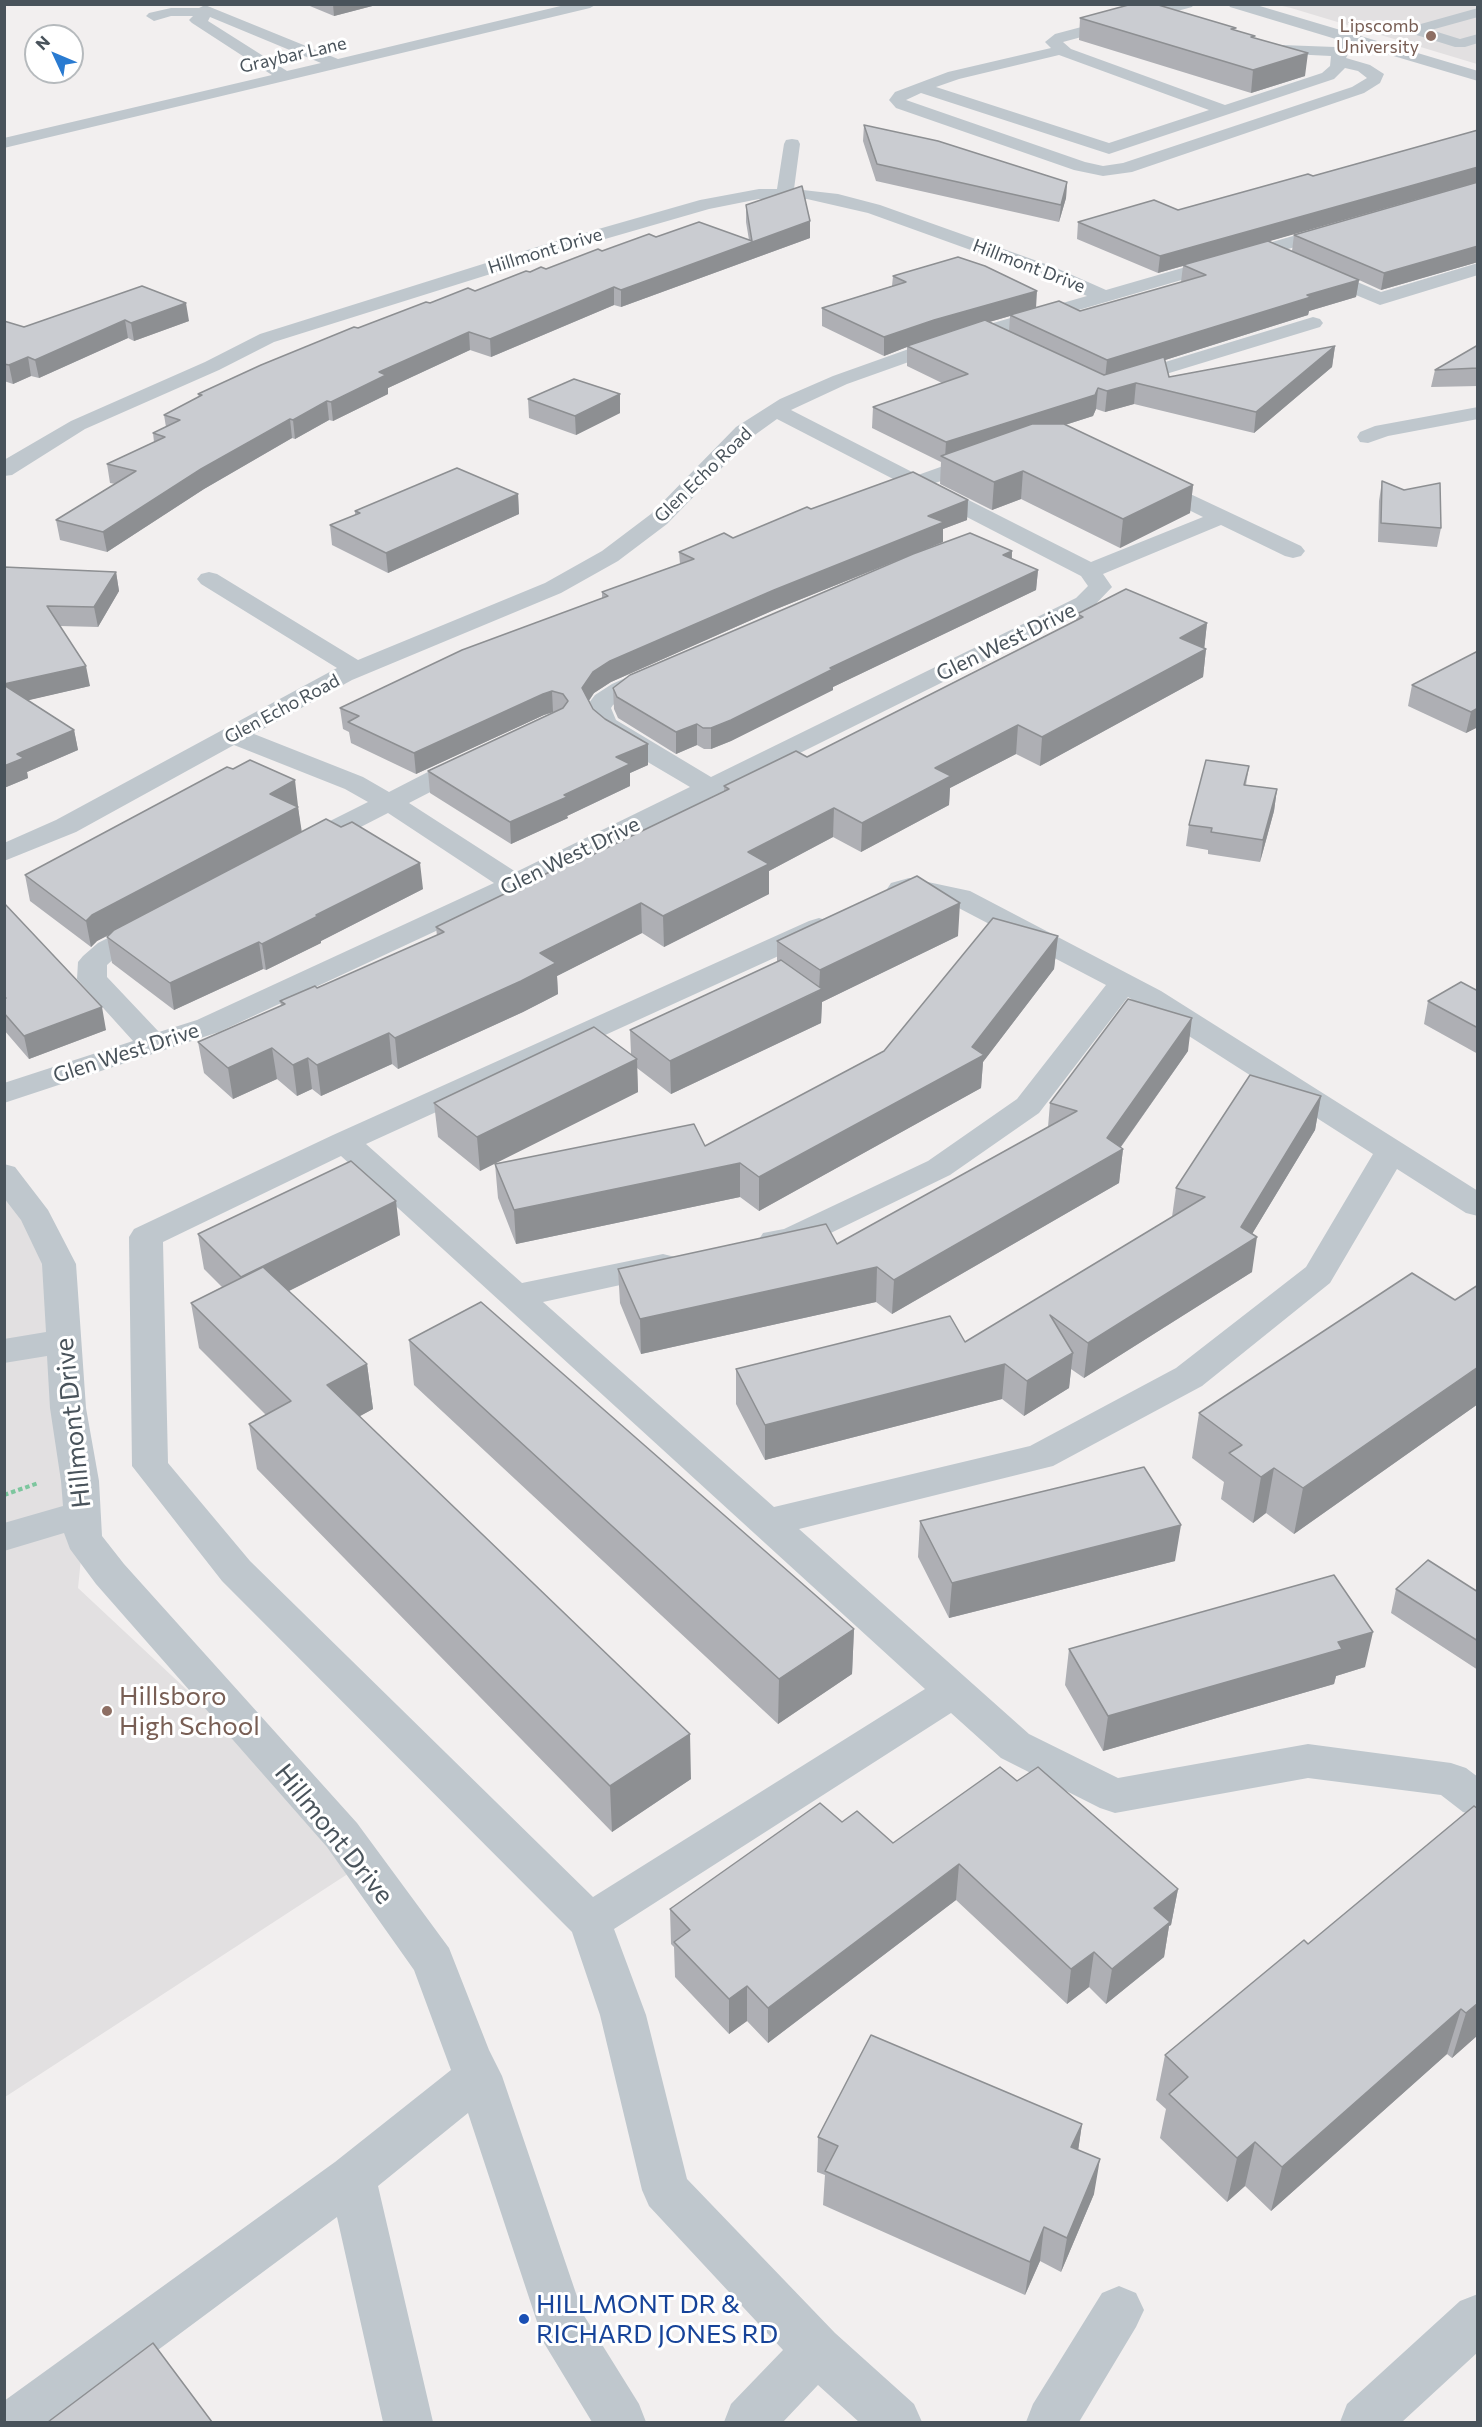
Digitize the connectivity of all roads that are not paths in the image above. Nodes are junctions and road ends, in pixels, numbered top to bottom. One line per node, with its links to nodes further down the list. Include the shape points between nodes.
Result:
1 (590, 4): 14 (street, Graybar Lane)
2 (1187, 4): 11 (street, via 1060,37 1053,42)
3 (1243, 8): 12 (street)
4 (201, 9): 6 (street); 13 (street, via 203,18 197,20); 14 (street)
5 (1478, 12): 8 (street, via 1415,30)
6 (154, 16)
7 (1478, 38): 8 (street)
8 (1460, 44): 10 (street)
9 (1238, 46): 12 (street, via 1276,51)
10 (1478, 49)
11 (1061, 50): 18 (street); 19 (street)
12 (1342, 50): 16 (street); 19 (street, via 1338,67 1328,76); 23 (street, via 1376,75 1374,80 1358,90)
13 (267, 63): 15 (street); 17 (street)
14 (337, 64): 15 (street, Graybar Lane)
15 (308, 71): 17 (street, Graybar Lane)
16 (1478, 76)
17 (285, 77): 20 (street, Graybar Lane)
18 (920, 87): 22 (street); 23 (street, via 897,100 902,105 1080,166 1103,171)
19 (1223, 110): 22 (street)
20 (4, 143)
21 (792, 144): 24 (street)
22 (1109, 149): 23 (street)
23 (1147, 161)
24 (785, 193): 28 (street, Hillmont Drive, via 874,209 1047,271); 37 (street, Hillmont Drive, via 706,204 267,338 78,425)
25 (1355, 224): 26 (street, Glen Echo Road)
26 (1266, 249): 27 (street, via 1380,299); 28 (street, Glen Echo Road)
27 (1478, 269)
28 (1104, 296): 30 (street, Glen Echo Road)
29 (1312, 323): 32 (street)
30 (985, 331): 31 (street); 33 (street, Glen Echo Road, via 840,380)
31 (1012, 344)
32 (1103, 388)
33 (775, 410): 39 (street); 47 (street, Glen Echo Road, via 744,432 659,519 610,556 553,588)
34 (1478, 413): 35 (street)
35 (1368, 437)
36 (1006, 452): 39 (street)
37 (4, 470)
38 (1130, 473): 40 (street)
39 (915, 483): 41 (street)
40 (1222, 517): 43 (street); 44 (street)
41 (1006, 529): 42 (street); 44 (street)
42 (976, 540)
43 (1293, 551)
44 (1090, 571): 50 (street, Glen West Drive, via 1100,587 1084,603)
45 (209, 579): 47 (street)
46 (675, 665): 50 (street, via 621,689 598,708 604,724 616,733)
47 (357, 670): 48 (street, Glen Echo Road)
48 (233, 735): 51 (street, via 354,783); 52 (street, Glen Echo Road, via 66,826)
49 (486, 753): 51 (street)
50 (710, 787): 54 (street, Glen West Drive)
51 (386, 801): 53 (street); 54 (street)
52 (4, 853)
53 (274, 860)
54 (514, 884): 59 (street, Glen West Drive, via 208,1026)
55 (876, 901): 58 (street, via 909,886 960,897)
56 (844, 915): 61 (street)
57 (171, 917): 59 (street, via 108,949 93,962 92,979)
58 (1123, 983): 62 (street); 65 (street, via 1028,1106 939,1168 792,1238)
59 (152, 1043): 60 (street, Glen West Drive)
60 (4, 1094)
61 (344, 1142): 67 (street); 75 (street, via 146,1238 150,1466 236,1571)
62 (1391, 1151): 64 (street); 71 (street, via 1318,1275 1189,1377 1040,1457)
63 (4, 1174): 68 (street, Hillmont Drive, via 36,1218 59,1264)
64 (1478, 1206)
65 (746, 1247)
66 (688, 1260): 67 (street)
67 (515, 1296): 71 (street)
68 (64, 1341): 69 (street); 70 (street, Hillmont Drive)
69 (4, 1351)
70 (82, 1514): 72 (street); 76 (street, Hillmont Drive, via 83,1539 110,1574 342,1835 433,1961)
71 (767, 1523): 73 (street)
72 (4, 1538)
73 (953, 1691): 74 (street, via 1015,1746 1115,1796 1308,1761 1451,1780); 75 (street)
74 (1478, 1800)
75 (590, 1922): 80 (street, via 623,2014 666,2190)
76 (479, 2076): 77 (street); 83 (street, Hillmont Drive, via 562,2326)
77 (352, 2178): 81 (street); 82 (street)
78 (1119, 2310): 86 (street)
79 (1478, 2318): 87 (street)
80 (818, 2350): 84 (street); 85 (street)
81 (19, 2422)
82 (408, 2422)
83 (621, 2422)
84 (749, 2422)
85 (897, 2422)
86 (1051, 2422)
87 (1365, 2422)

